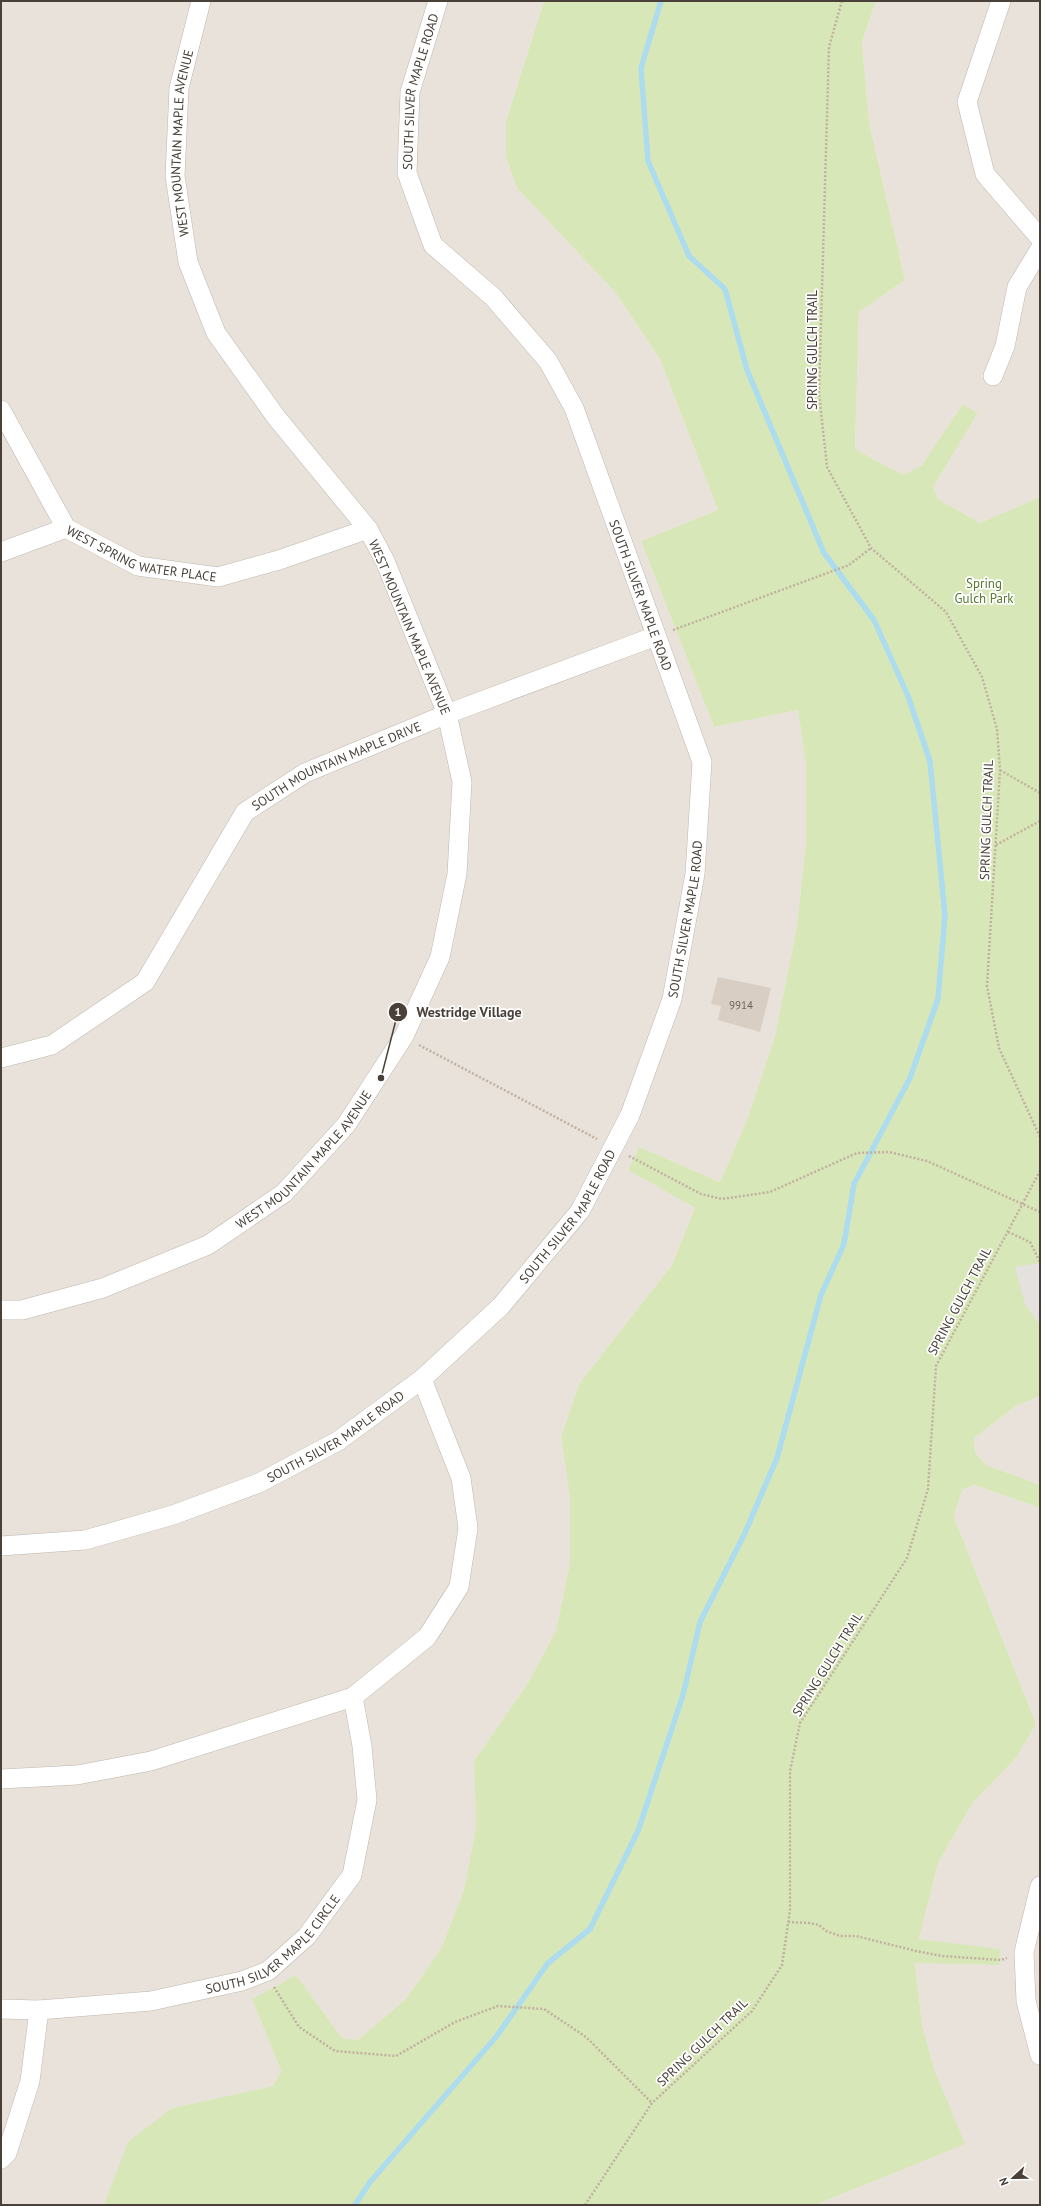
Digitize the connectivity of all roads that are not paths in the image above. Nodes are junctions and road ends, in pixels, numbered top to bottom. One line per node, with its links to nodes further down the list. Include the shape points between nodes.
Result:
1 (201, 1): 9 (street, WEST MOUNTAIN MAPLE AVENUE, via 179,88 175,176 188,262 216,333 276,417)
2 (438, 1): 11 (street, SOUTH SILVER MAPLE ROAD, via 410,92 407,173 432,246 493,297 548,361 574,408)
3 (1000, 1): 4 (street, via 967,102 985,174)
4 (1040, 238)
5 (1040, 249): 6 (street, via 1017,287 1005,346)
6 (993, 376)
7 (1, 410): 8 (street, WEST SPRING WATER PLACE)
8 (66, 528): 9 (street, WEST SPRING WATER PLACE, via 138,566 218,577 280,560); 10 (street)
9 (368, 529): 12 (street, WEST MOUNTAIN MAPLE AVENUE, via 385,561)
10 (1, 552)
11 (656, 636): 12 (street, SOUTH MOUNTAIN MAPLE DRIVE); 15 (street, SOUTH SILVER MAPLE ROAD, via 702,762 695,874 672,999 630,1115 580,1211 501,1306)
12 (447, 714): 13 (street, SOUTH MOUNTAIN MAPLE DRIVE, via 305,773 245,812 145,982 52,1045); 14 (street, WEST MOUNTAIN MAPLE AVENUE, via 462,782 457,874 440,957 404,1036 346,1125 284,1193 208,1245 103,1288 22,1310)
13 (1, 1058)
14 (1, 1310)
15 (422, 1379): 16 (street, SOUTH SILVER MAPLE ROAD, via 338,1442 259,1483 173,1514 85,1540); 17 (street, via 461,1478 468,1528 459,1587 427,1637)
16 (1, 1546)
17 (353, 1697): 18 (street, via 151,1761 78,1775); 21 (street, SOUTH SILVER MAPLE CIRCLE, via 362,1746 367,1800 352,1875 307,1936 268,1972 242,1981 150,2001)
18 (1, 1779)
19 (1040, 1886): 22 (street, via 1024,1952 1026,2001)
20 (1, 2009): 21 (street, SOUTH SILVER MAPLE CIRCLE)
21 (39, 2010): 23 (street, via 30,2081 7,2154)
22 (1040, 2056)
23 (1, 2159)

